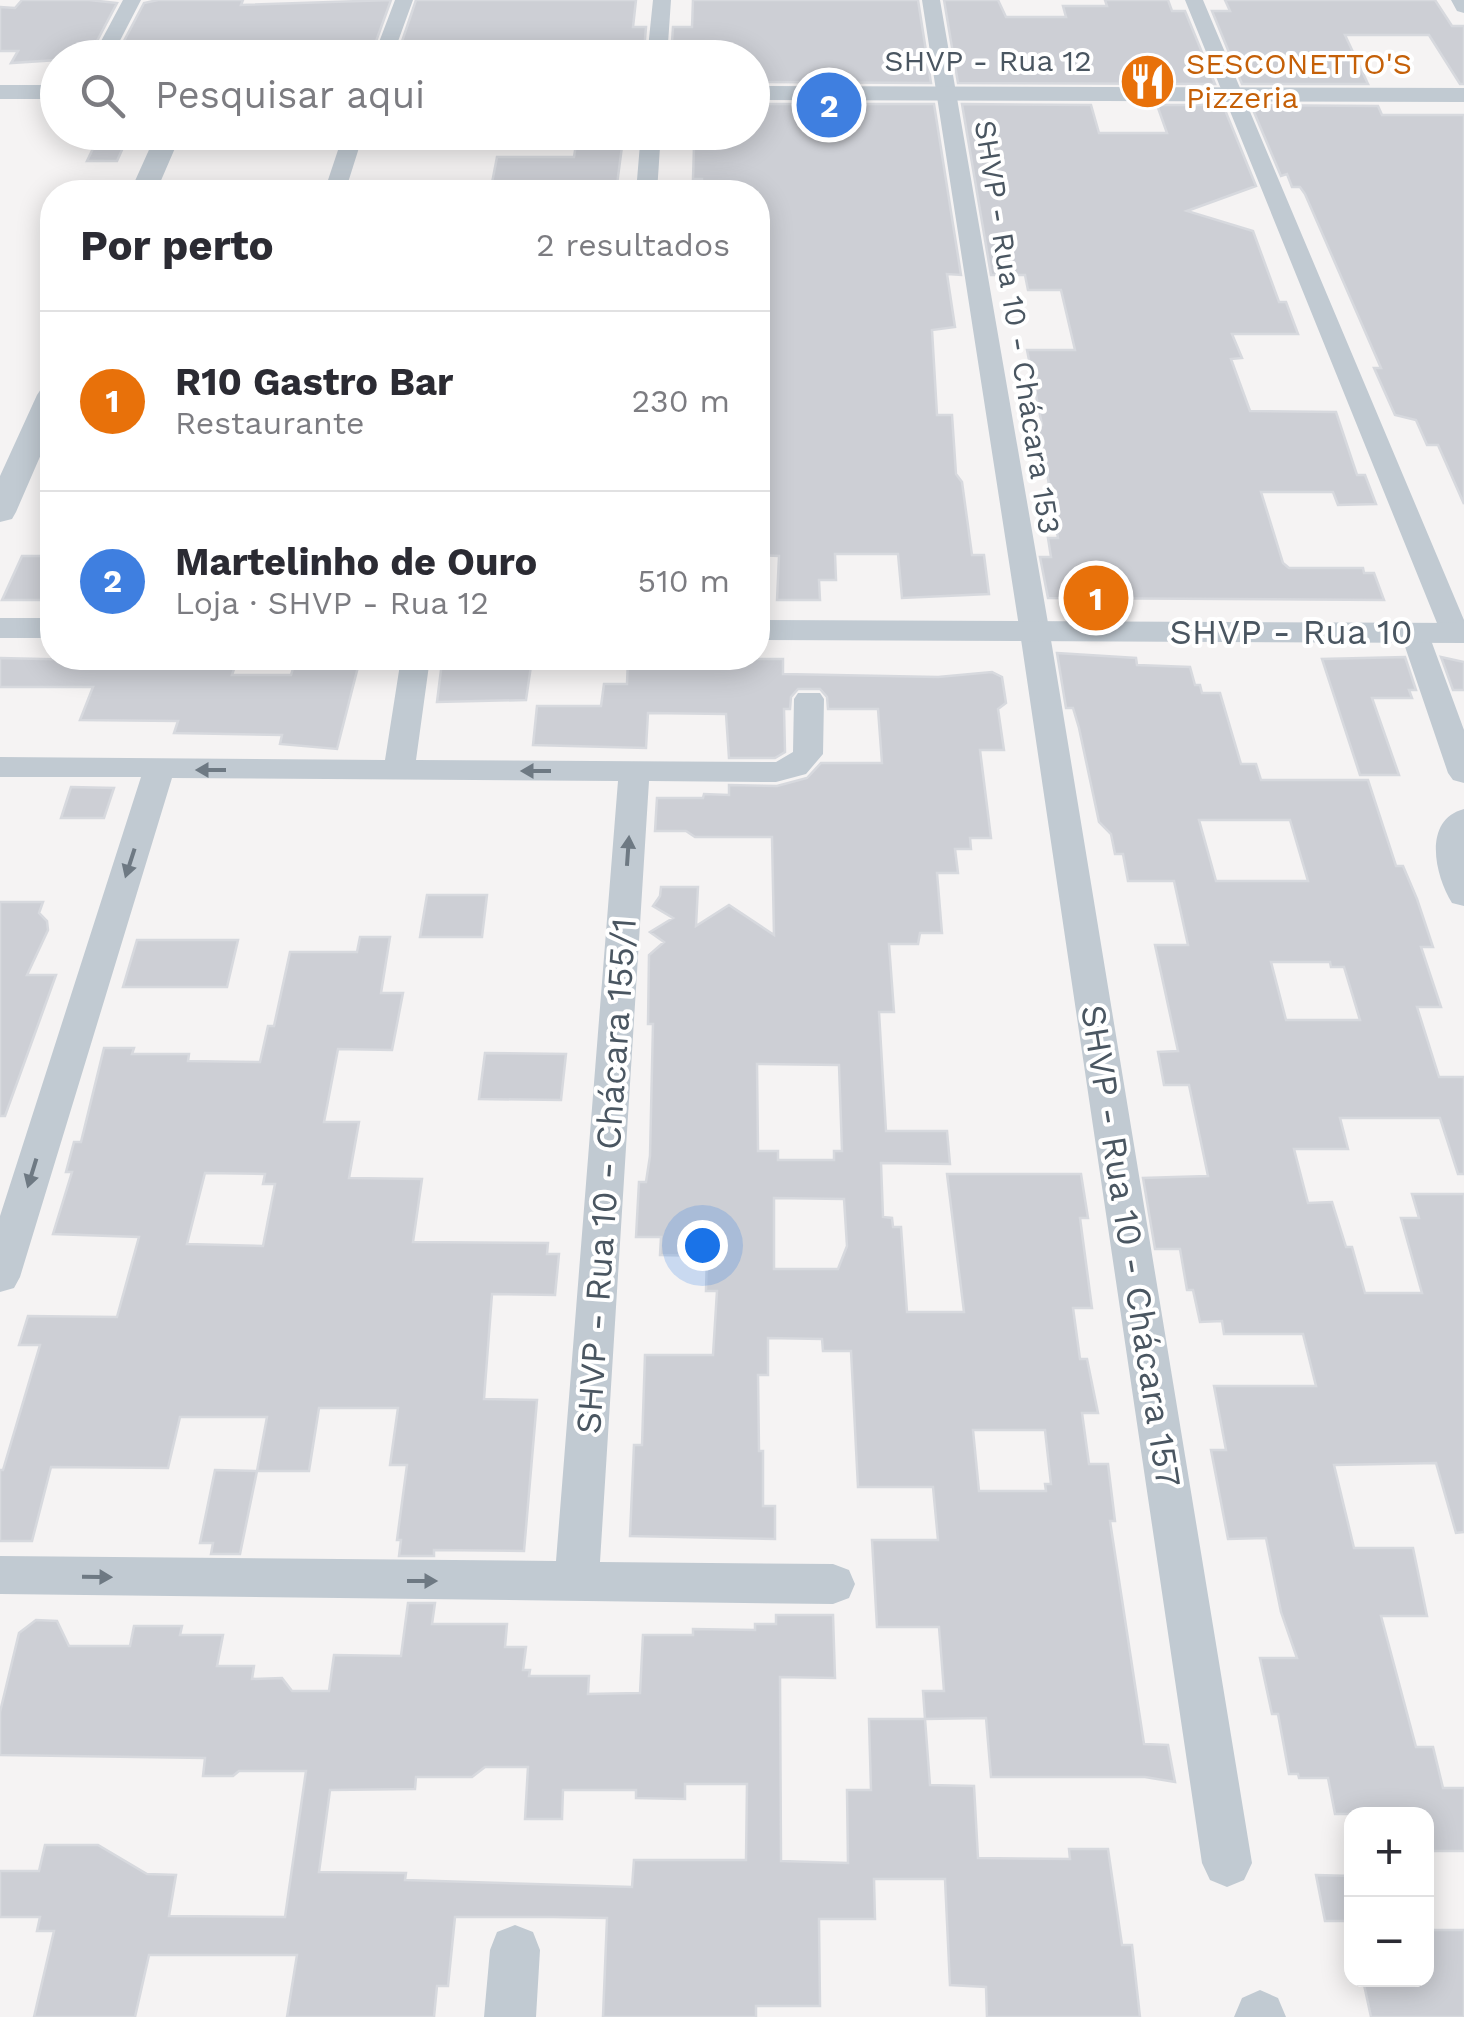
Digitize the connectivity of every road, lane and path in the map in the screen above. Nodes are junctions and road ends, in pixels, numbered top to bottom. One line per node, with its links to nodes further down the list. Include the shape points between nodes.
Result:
1 (132, 0): 8 (street)
2 (404, 0): 9 (street)
3 (662, 0): 10 (street)
4 (931, 0): 14 (street, SHVP - Rua 10 - Chácara 153)
5 (1194, 0): 15 (street)
6 (1460, 0): 7 (street)
7 (1464, 6)
8 (111, 40)
9 (389, 40)
10 (659, 40)
11 (0, 92): 12 (street)
12 (40, 92)
13 (770, 93): 14 (street, SHVP - Rua 12)
14 (946, 94): 15 (street, SHVP - Rua 12); 28 (street, SHVP - Rua 10 - Chácara 153)
15 (1230, 94): 16 (street, SHVP - Rua 12); 30 (street)
16 (1464, 95)
17 (162, 150): 20 (street)
18 (348, 150): 21 (street)
19 (650, 150): 22 (street)
20 (149, 180)
21 (338, 180)
22 (648, 180)
23 (40, 422): 24 (street)
24 (0, 512)
25 (0, 628): 26 (street)
26 (40, 628)
27 (770, 630): 28 (street, SHVP - Rua 10)
28 (1034, 630): 29 (street, SHVP - Rua 10); 44 (street, SHVP - Rua 10 - Chácara 157)
29 (1414, 632): 30 (street, SHVP - Rua 10); 37 (street)
30 (1459, 633)
31 (414, 670): 35 (street)
32 (810, 700): 36 (street, via 808,754 796,767)
33 (0, 767): 34 (street)
34 (159, 770): 35 (street, one-way to 34); 40 (street, one-way to 40)
35 (399, 771): 36 (street, one-way to 35)
36 (634, 771): 42 (street, SHVP - Rua 10 - Chácara 155/1, one-way to 36)
37 (1464, 774)
38 (1464, 819): 39 (street, via 1450,851)
39 (1464, 895)
40 (0, 1277)
41 (0, 1575): 42 (street, one-way to 42)
42 (576, 1581): 43 (street)
43 (832, 1584)
44 (1227, 1863)
45 (515, 1950): 46 (street)
46 (510, 2017)

